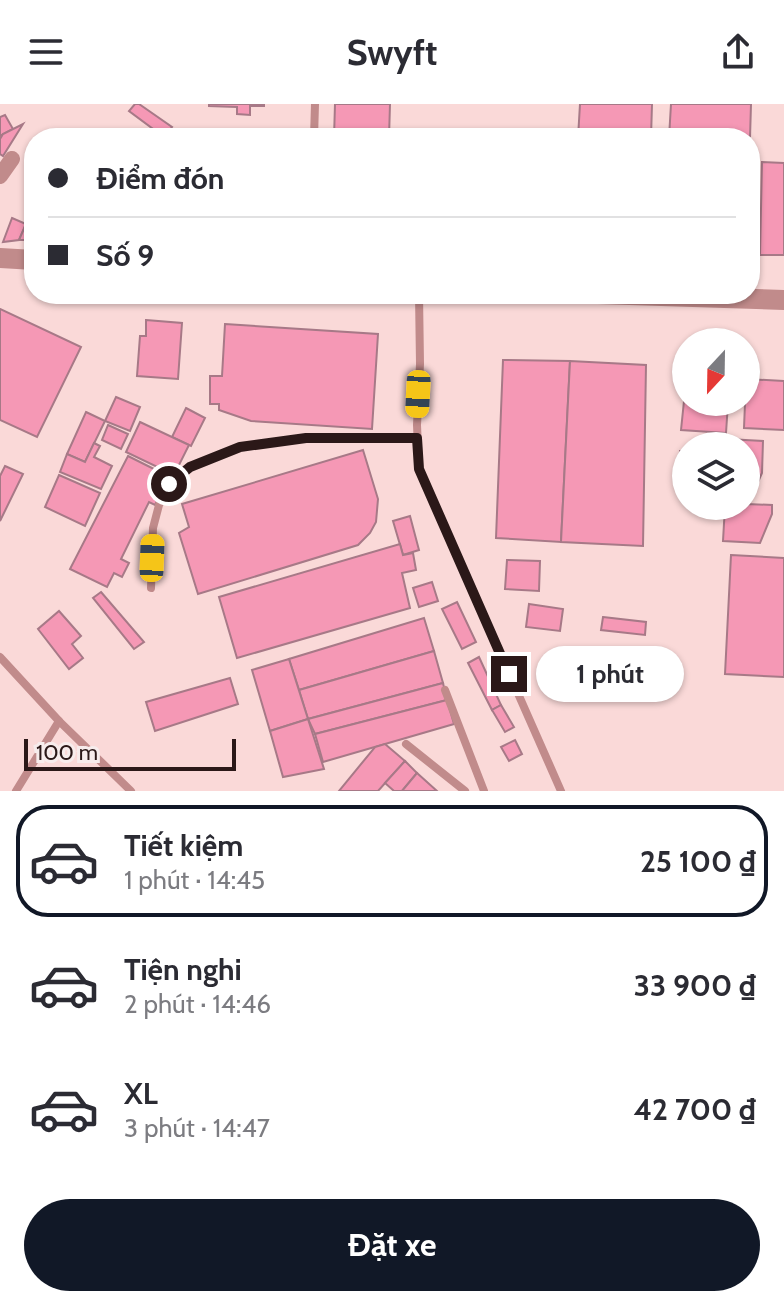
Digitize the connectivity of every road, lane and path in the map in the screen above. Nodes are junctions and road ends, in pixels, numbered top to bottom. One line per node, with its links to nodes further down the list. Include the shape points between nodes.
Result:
1 (315, 104): 2 (lane)
2 (314, 128)
3 (12, 159): 4 (street)
4 (0, 176)
5 (0, 258): 6 (street)
6 (24, 259)
7 (760, 299): 8 (street)
8 (784, 300)
9 (419, 304): 10 (lane)
10 (417, 438): 11 (lane, via 306,438 240,447 190,467 169,484 159,505); 20 (lane, via 419,469)
11 (151, 588)
12 (0, 657): 14 (lane)
13 (445, 690): 19 (lane)
14 (59, 721): 16 (lane); 17 (lane)
15 (406, 744): 18 (lane)
16 (16, 791)
17 (131, 791)
18 (465, 791)
19 (484, 791)
20 (561, 791)

